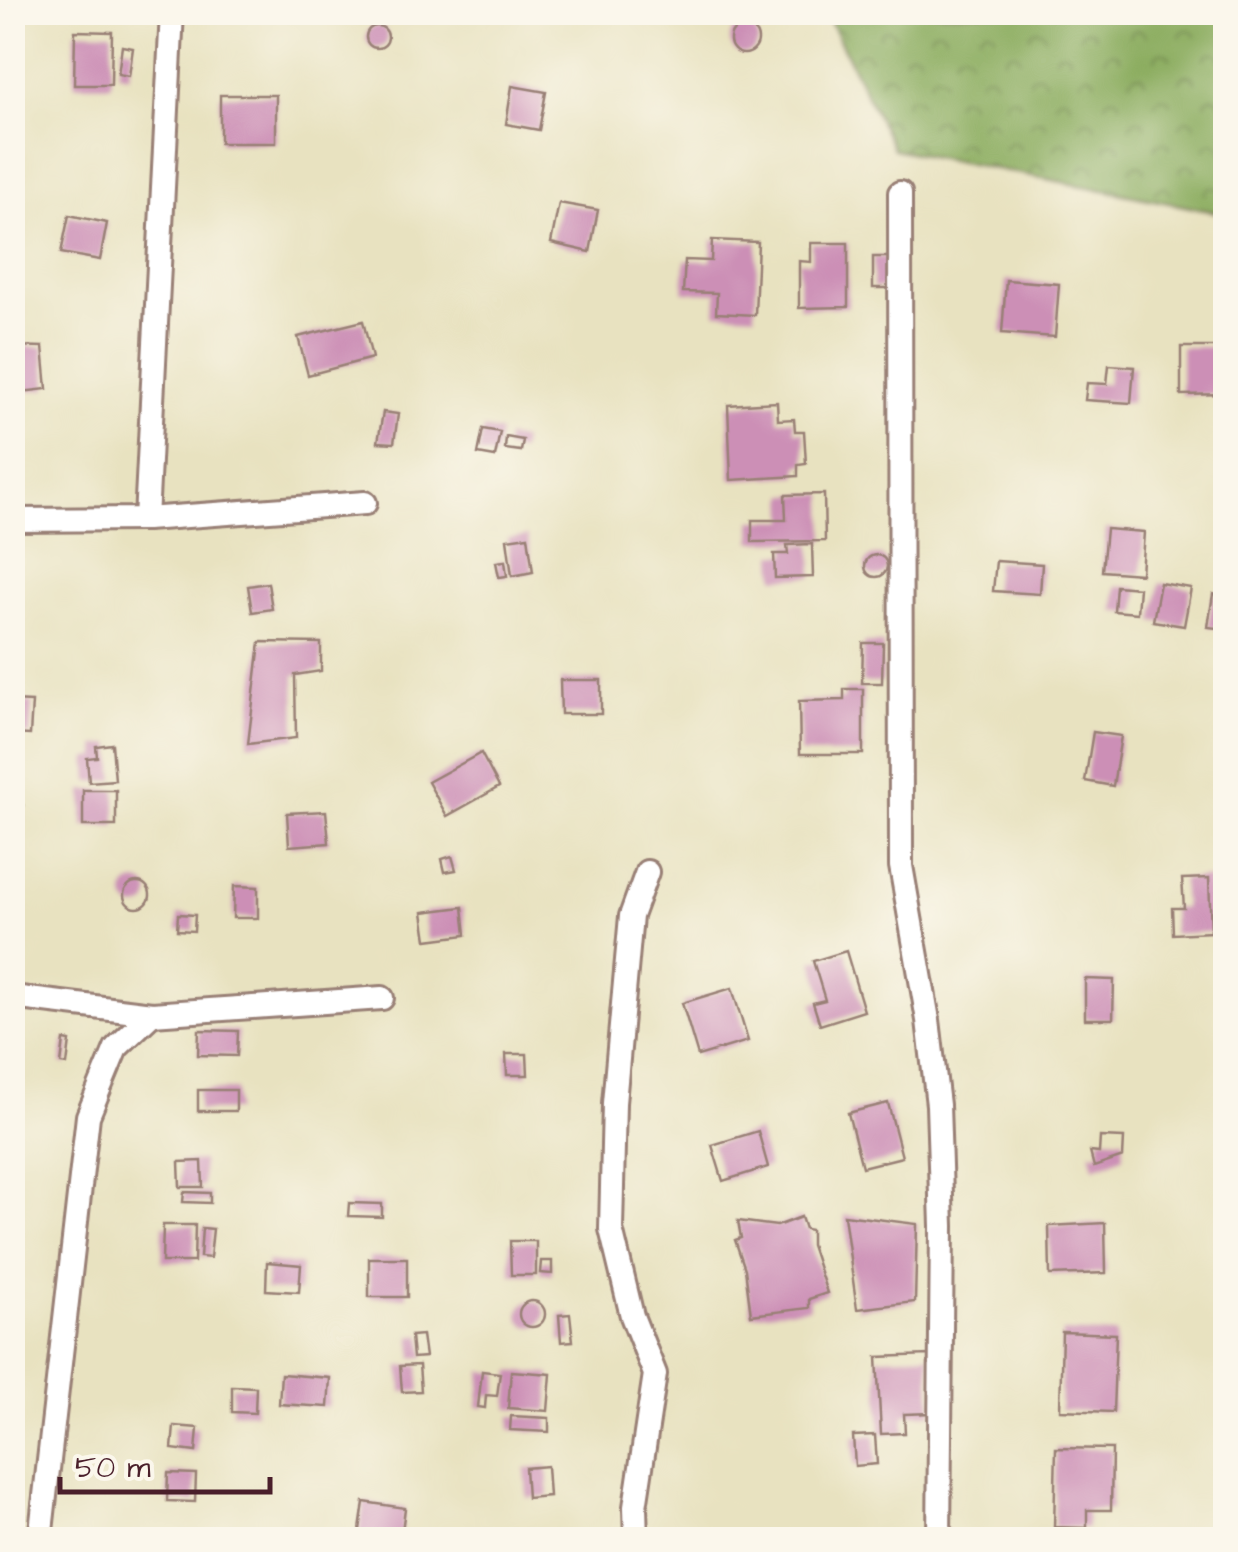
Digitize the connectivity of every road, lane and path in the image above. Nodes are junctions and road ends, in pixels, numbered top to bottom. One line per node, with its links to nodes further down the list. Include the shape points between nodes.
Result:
1 (172, 12): 4 (street)
2 (900, 193): 12 (street, via 902,866 938,1104)
3 (365, 503): 4 (street)
4 (146, 519): 5 (street)
5 (12, 520)
6 (647, 872): 11 (street, via 631,916 614,1103 611,1229 632,1316 655,1374)
7 (12, 997): 9 (street)
8 (382, 998): 9 (street)
9 (152, 1014): 10 (street, via 116,1048 88,1116)
10 (40, 1540)
11 (636, 1540)
12 (939, 1540)

